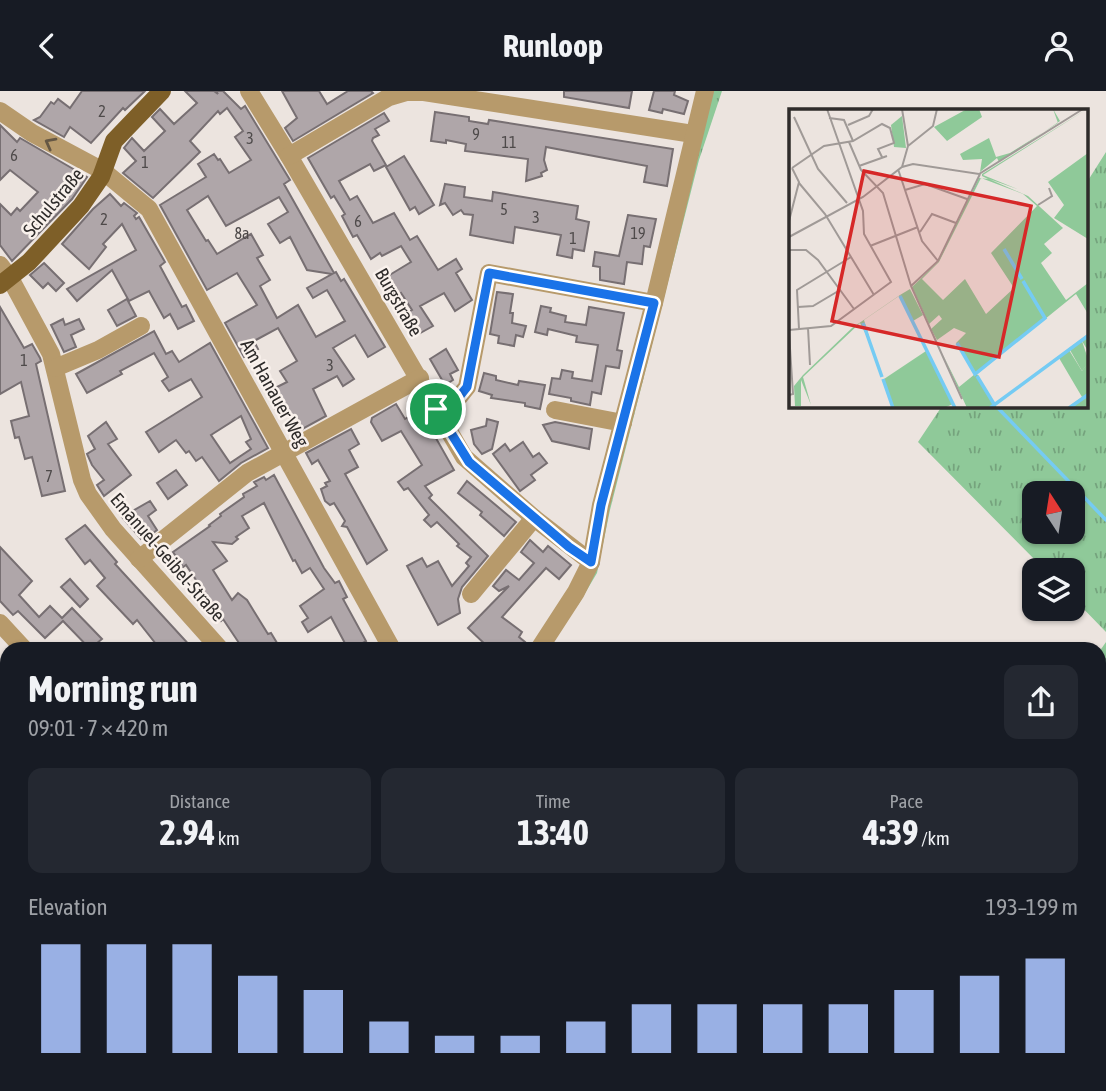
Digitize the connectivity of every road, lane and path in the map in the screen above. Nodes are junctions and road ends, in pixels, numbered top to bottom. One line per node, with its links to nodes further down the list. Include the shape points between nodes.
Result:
1 (162, 91): 7 (main road, Schulstraße, via 114,141)
2 (249, 91): 6 (street, Burgstraße)
3 (705, 91): 5 (street)
4 (0, 111): 7 (street, Am Hanauer Weg, one-way to 4)
5 (693, 134): 6 (street, via 406,92); 9 (street)
6 (289, 156): 12 (street, Burgstraße)
7 (103, 171): 8 (main road, Schulstraße, via 97,185 56,234); 16 (street, Am Hanauer Weg, via 141,202 159,224)
8 (3, 276): 11 (street, Emanuel-Geibel-Straße, via 49,350)
9 (654, 303): 13 (street, via 489,273 467,387 459,397); 15 (street)
10 (141, 326): 11 (street)
11 (55, 368): 18 (street, Emanuel-Geibel-Straße, via 84,487)
12 (420, 378): 13 (street, Burgstraße); 16 (street)
13 (436, 409): 17 (street, Burgstraße, via 469,462)
14 (555, 410): 15 (street)
15 (622, 423): 19 (street)
16 (284, 452): 18 (street, via 227,488); 24 (street, Am Hanauer Weg)
17 (534, 518): 19 (street, Burgstraße); 20 (street)
18 (139, 559): 23 (street, Emanuel-Geibel-Straße)
19 (591, 562): 25 (street)
20 (471, 594)
21 (0, 623): 22 (street)
22 (18, 642)
23 (214, 642)
24 (388, 642)
25 (544, 642)

